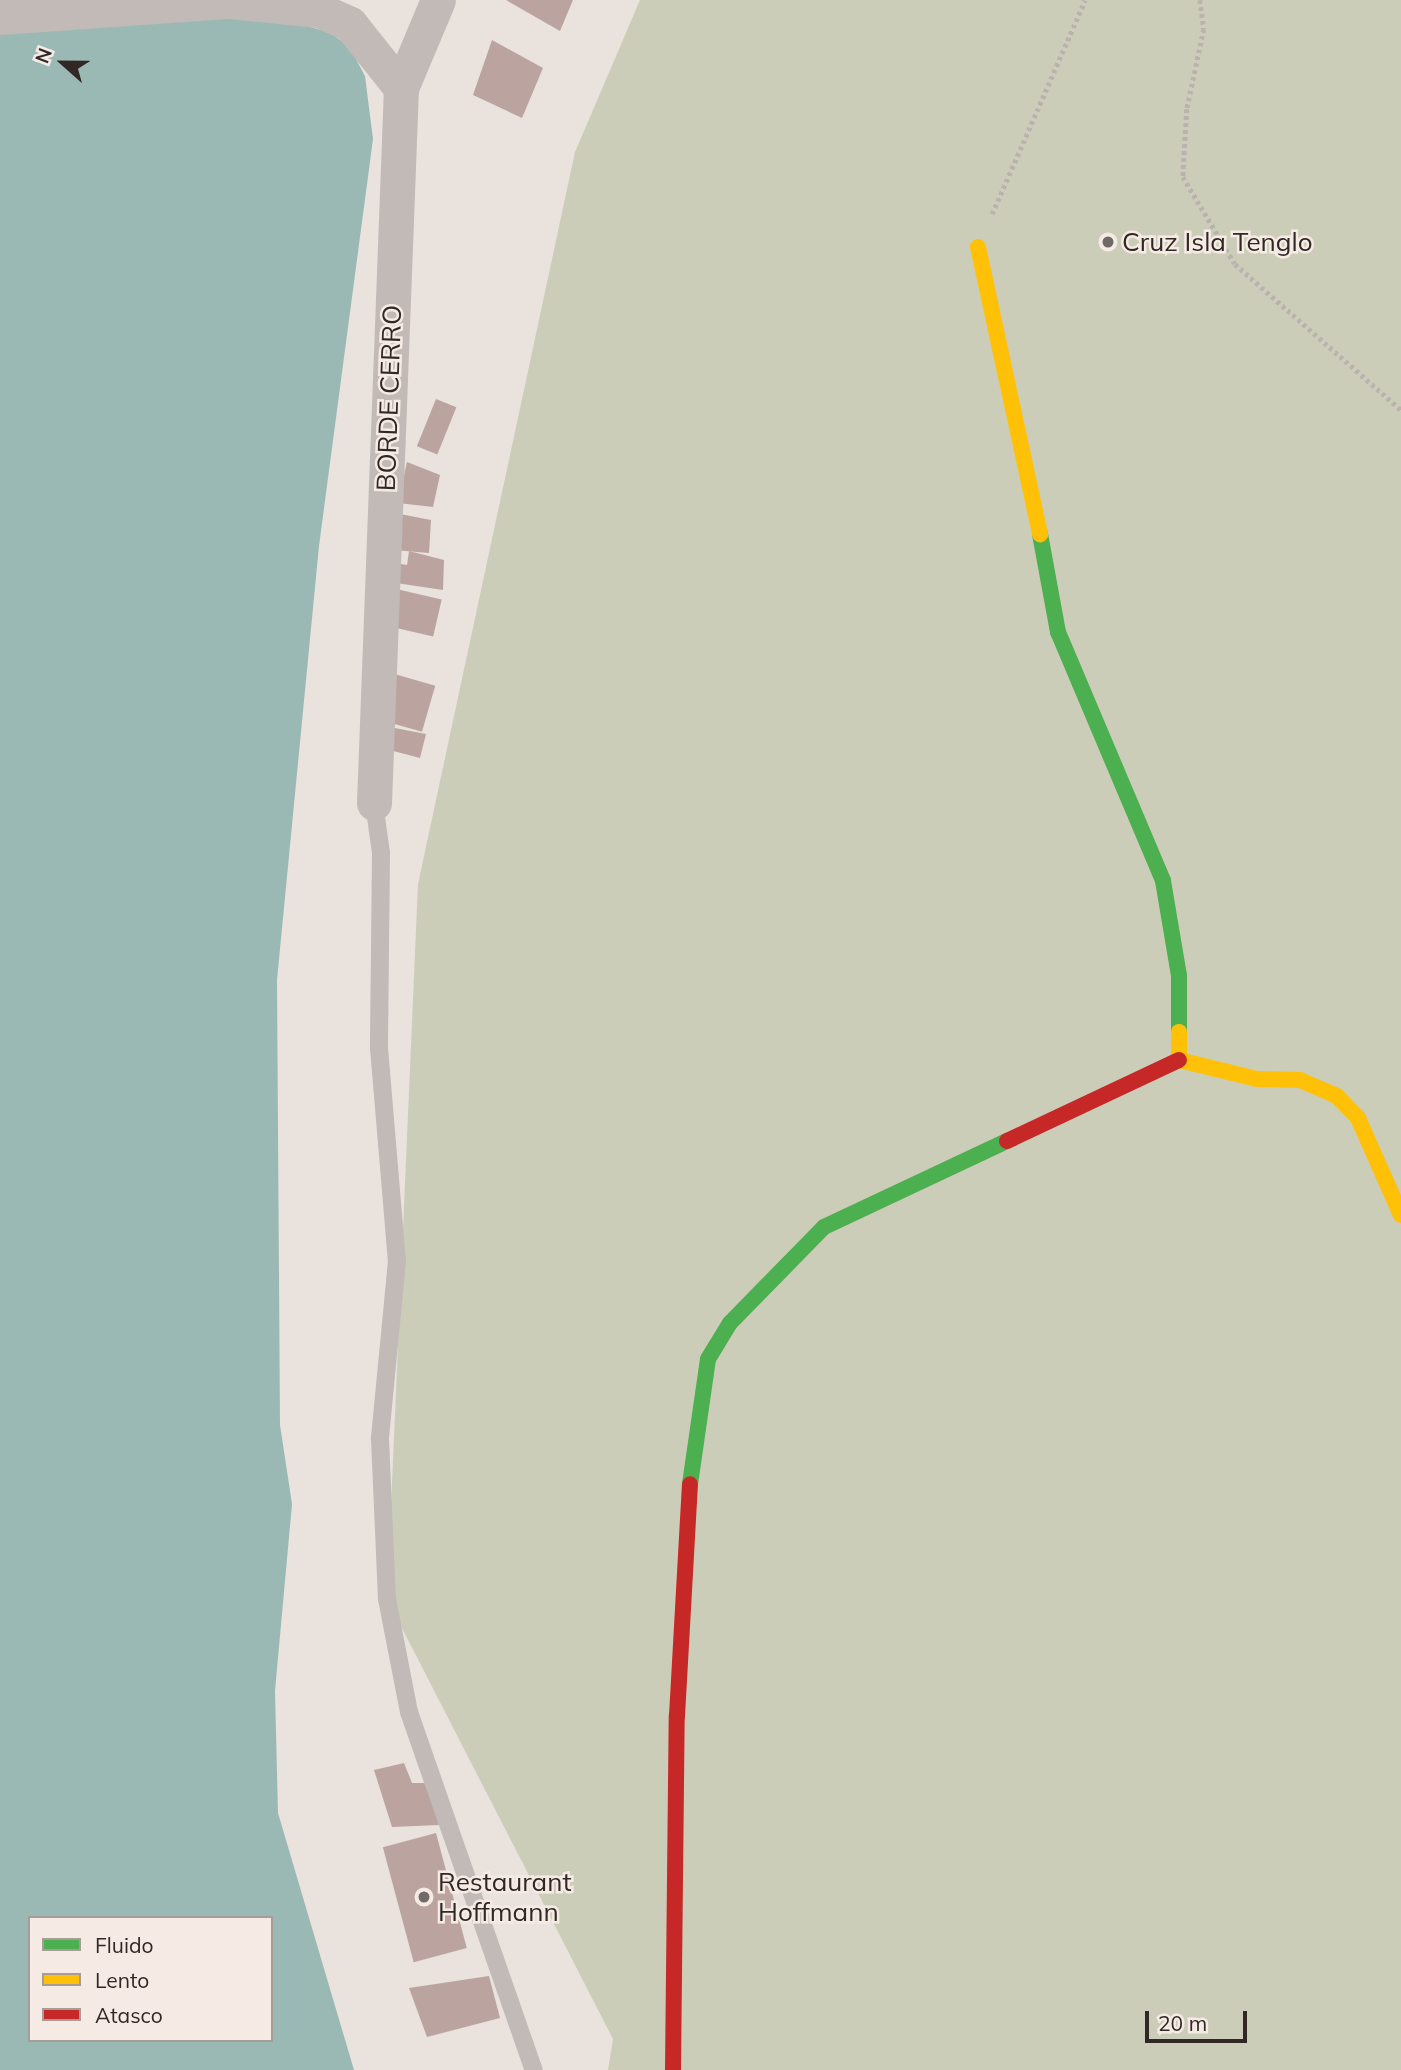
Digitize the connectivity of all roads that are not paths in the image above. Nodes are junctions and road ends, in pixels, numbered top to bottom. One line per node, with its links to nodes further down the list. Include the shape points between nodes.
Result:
1 (438, 0): 4 (street, BORDE CERRO)
2 (167, 2): 3 (street); 4 (street, via 230,1 319,9 350,24)
3 (0, 17)
4 (401, 88): 6 (street, BORDE CERRO)
5 (978, 247): 7 (street, via 1030,480 1058,632 1163,881 1178,976)
6 (374, 803): 9 (lane, via 381,853 379,1048 397,1261 380,1438 387,1599 409,1712)
7 (1179, 1060): 8 (street, via 1256,1079 1300,1080 1337,1096 1358,1118); 10 (street, via 824,1227 730,1323 708,1359 691,1456 677,1716)
8 (1401, 1215)
9 (534, 2070)
10 (673, 2070)

